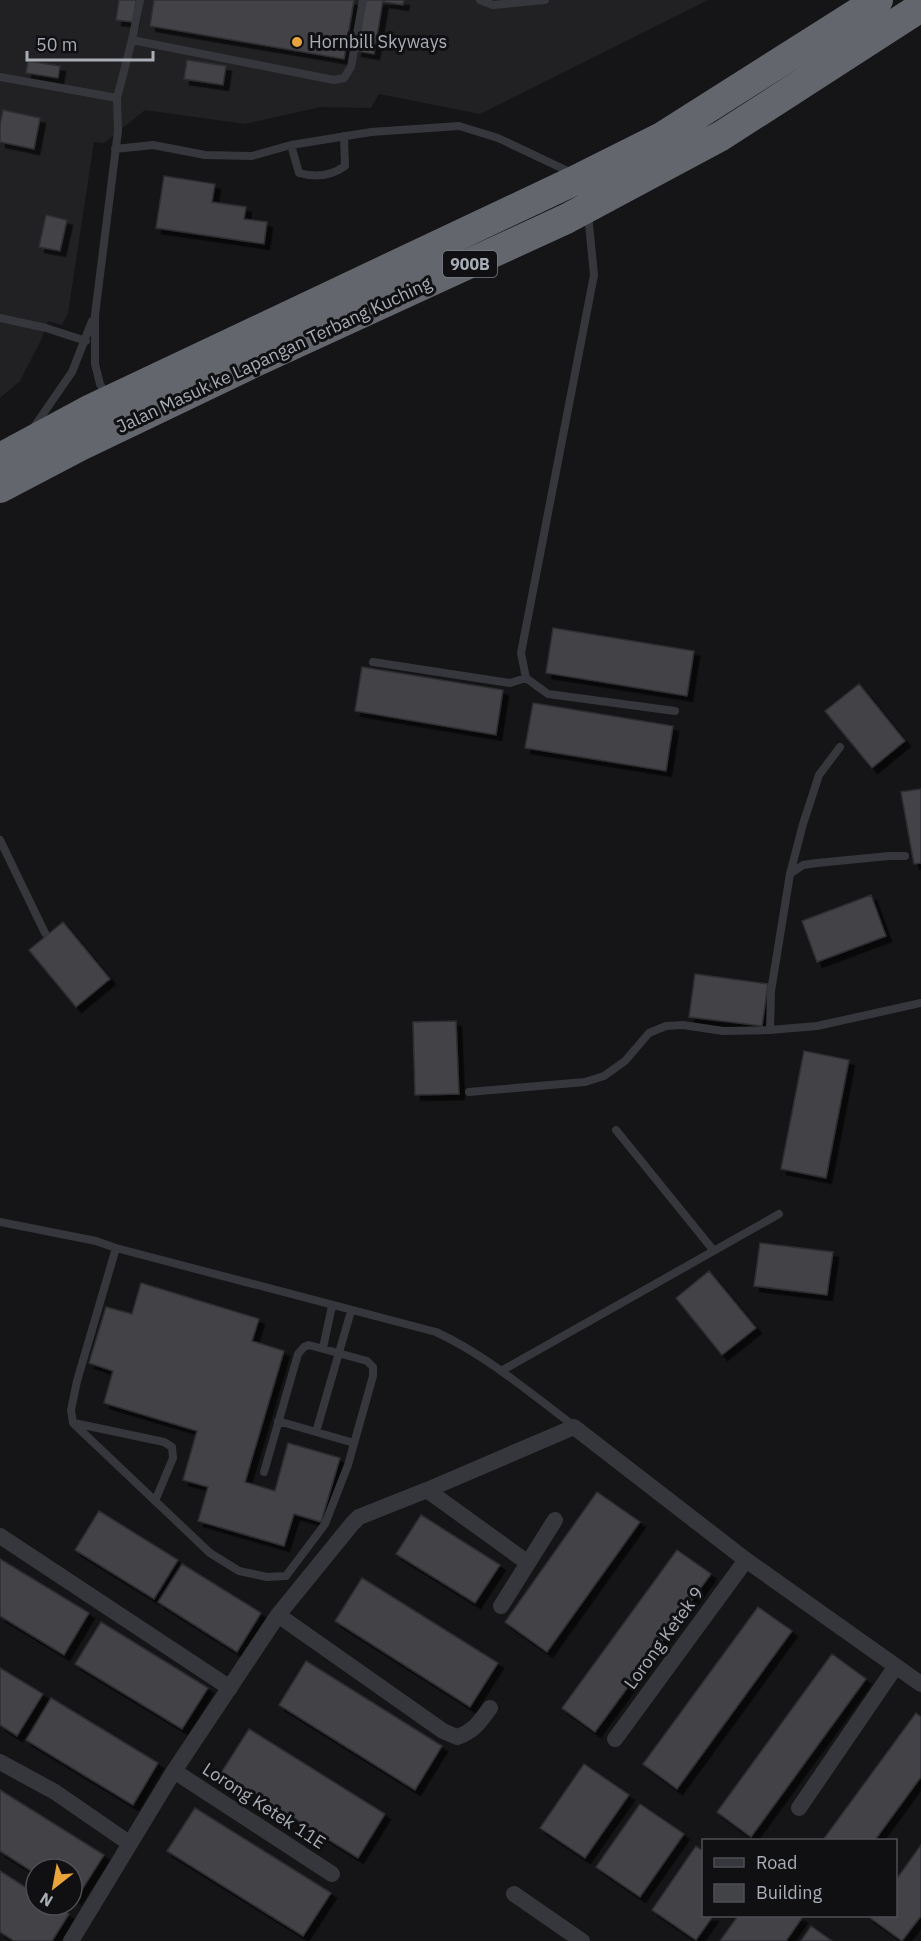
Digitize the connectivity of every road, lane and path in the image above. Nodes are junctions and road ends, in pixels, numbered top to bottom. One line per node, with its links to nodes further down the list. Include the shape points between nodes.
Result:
1 (140, 0): 7 (lane)
2 (363, 0): 7 (lane, via 351,67 344,78 334,80)
3 (480, 0): 4 (lane, via 493,5)
4 (545, 0)
5 (878, 0): 13 (highway, Jalan Masuk ke Lapangan Terbang Kuching, via 662,136)
6 (921, 7): 14 (highway, Jalan Masuk ke Lapangan Terbang Kuching / 900B, via 721,136)
7 (132, 40): 9 (lane)
8 (0, 77): 9 (lane)
9 (117, 98): 12 (lane)
10 (344, 136): 11 (lane); 11 (lane, via 345,166 335,173 318,176 299,173); 13 (lane, via 459,126 498,138)
11 (291, 145): 12 (lane, via 252,156 205,155 153,145)
12 (115, 149): 15 (lane)
13 (582, 177): 18 (highway, Jalan Masuk ke Lapangan Terbang Kuching)
14 (588, 208): 20 (highway, Jalan Masuk ke Lapangan Terbang Kuching / 900B, via 90,441); 22 (lane, via 594,275 520,652)
15 (94, 315): 17 (lane); 18 (lane, via 95,364)
16 (0, 318): 17 (lane)
17 (86, 341): 19 (lane, via 56,398)
18 (108, 401): 19 (highway, Jalan Masuk ke Lapangan Terbang Kuching)
19 (10, 452)
20 (0, 488)
21 (373, 662): 22 (lane, via 510,682)
22 (526, 678): 23 (lane, via 548,694)
23 (675, 711)
24 (840, 747): 27 (lane, via 819,775)
25 (0, 840): 28 (lane)
26 (905, 856): 27 (lane, via 803,865)
27 (790, 874): 30 (lane, via 771,991)
28 (45, 933)
29 (921, 1003): 30 (lane, via 817,1026)
30 (770, 1030): 31 (lane, via 666,1026 649,1033 625,1061 604,1076 585,1082)
31 (469, 1092)
32 (616, 1130): 36 (lane)
33 (779, 1214): 36 (lane)
34 (0, 1222): 35 (lane)
35 (116, 1248): 37 (lane); 43 (lane, via 77,1382 71,1410)
36 (714, 1251): 41 (lane)
37 (332, 1306): 38 (lane); 39 (lane)
38 (351, 1311): 40 (lane); 41 (lane, via 436,1332)
39 (323, 1348): 40 (lane); 42 (lane, via 309,1345 298,1354)
40 (340, 1353): 45 (lane); 46 (lane, via 367,1361 373,1367 374,1376)
41 (501, 1371): 44 (lane)
42 (278, 1421): 45 (lane); 47 (lane)
43 (73, 1423): 49 (lane); 49 (lane, via 172,1447 172,1458)
44 (574, 1427): 48 (street); 52 (street)
45 (316, 1432): 46 (lane)
46 (354, 1443): 49 (lane, via 324,1524 286,1576 239,1572 210,1553)
47 (264, 1472)
48 (427, 1490): 53 (street); 55 (street, via 359,1517)
49 (155, 1501)
50 (555, 1520): 53 (street)
51 (0, 1536): 58 (street)
52 (746, 1560): 56 (street); 60 (street, Lorong Ketek 9)
53 (528, 1563): 54 (street)
54 (501, 1606)
55 (278, 1615): 58 (street); 59 (street, via 443,1731 457,1737 468,1733)
56 (896, 1666): 57 (street); 63 (street)
57 (921, 1684)
58 (230, 1688): 62 (street)
59 (490, 1708)
60 (615, 1739)
61 (0, 1762): 64 (street, via 55,1792)
62 (174, 1771): 64 (street); 65 (street, Lorong Ketek 11E)
63 (799, 1808)
64 (129, 1844): 67 (street)
65 (332, 1874)
66 (514, 1894): 68 (street)
67 (71, 1941)
68 (582, 1941)

